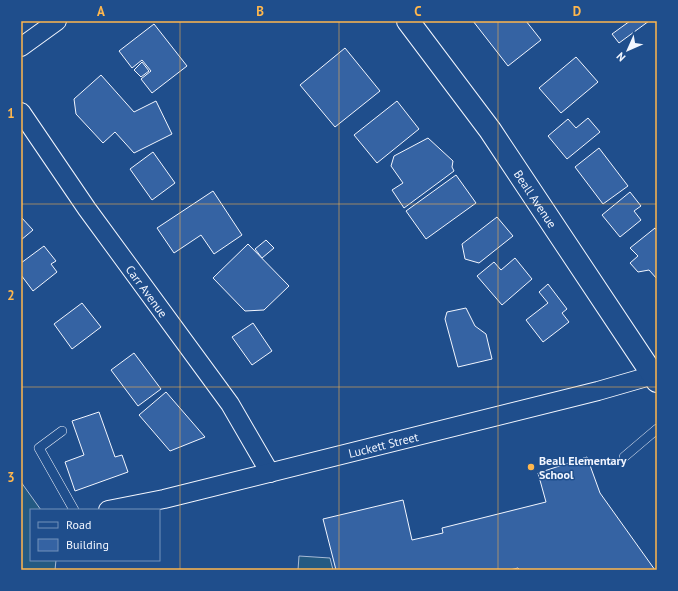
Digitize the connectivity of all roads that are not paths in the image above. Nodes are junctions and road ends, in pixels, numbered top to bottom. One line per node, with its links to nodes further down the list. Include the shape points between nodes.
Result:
1 (57, 21): 3 (street)
2 (408, 21): 5 (street, Beall Avenue, via 490,130)
3 (21, 47)
4 (21, 112): 9 (street, Carr Avenue, via 86,209 230,404)
5 (656, 377): 9 (street, Luckett Street)
6 (657, 429): 8 (lane)
7 (62, 431): 10 (lane, via 39,448)
8 (624, 457)
9 (270, 473): 11 (street, Luckett Street)
10 (73, 509)
11 (113, 509)

